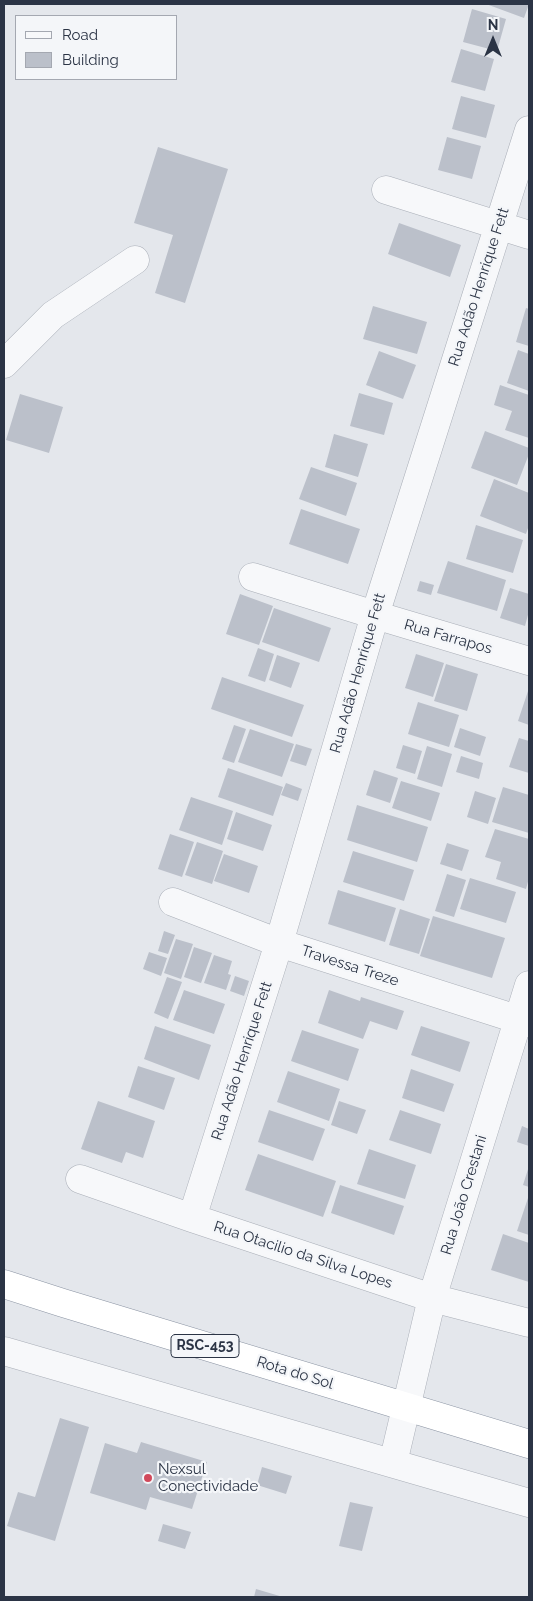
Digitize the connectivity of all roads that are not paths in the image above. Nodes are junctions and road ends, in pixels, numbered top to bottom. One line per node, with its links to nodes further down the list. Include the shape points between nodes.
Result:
1 (529, 130): 3 (street, Rua Adão Henrique Fett)
2 (386, 190): 3 (street)
3 (498, 225): 4 (street); 8 (street, Rua Adão Henrique Fett)
4 (529, 235)
5 (135, 260): 6 (street, via 53,316)
6 (4, 364)
7 (253, 577): 8 (street, Rua Farrapos)
8 (375, 615): 9 (street, Rua Farrapos); 11 (street, Rua Adão Henrique Fett)
9 (529, 661)
10 (173, 902): 11 (street, Travessa Treze)
11 (279, 944): 13 (street, Travessa Treze); 15 (street, Rua Adão Henrique Fett)
12 (529, 985): 13 (street, Rua João Crestani)
13 (524, 1022): 17 (street, Rua João Crestani)
14 (80, 1179): 15 (street, Rua Otacilio da Silva Lopes)
15 (192, 1218): 17 (street, Rua Otacilio da Silva Lopes)
16 (4, 1284): 20 (highway, Rota do Sol / RSC-453)
17 (432, 1298): 18 (street, Rua Otacilio da Silva Lopes); 20 (street, Rua João Crestani)
18 (529, 1322)
19 (4, 1351): 22 (street)
20 (407, 1407): 21 (highway, Rota do Sol / RSC-453); 22 (street, Rua João Crestani)
21 (529, 1444)
22 (392, 1463): 23 (street)
23 (529, 1503)

